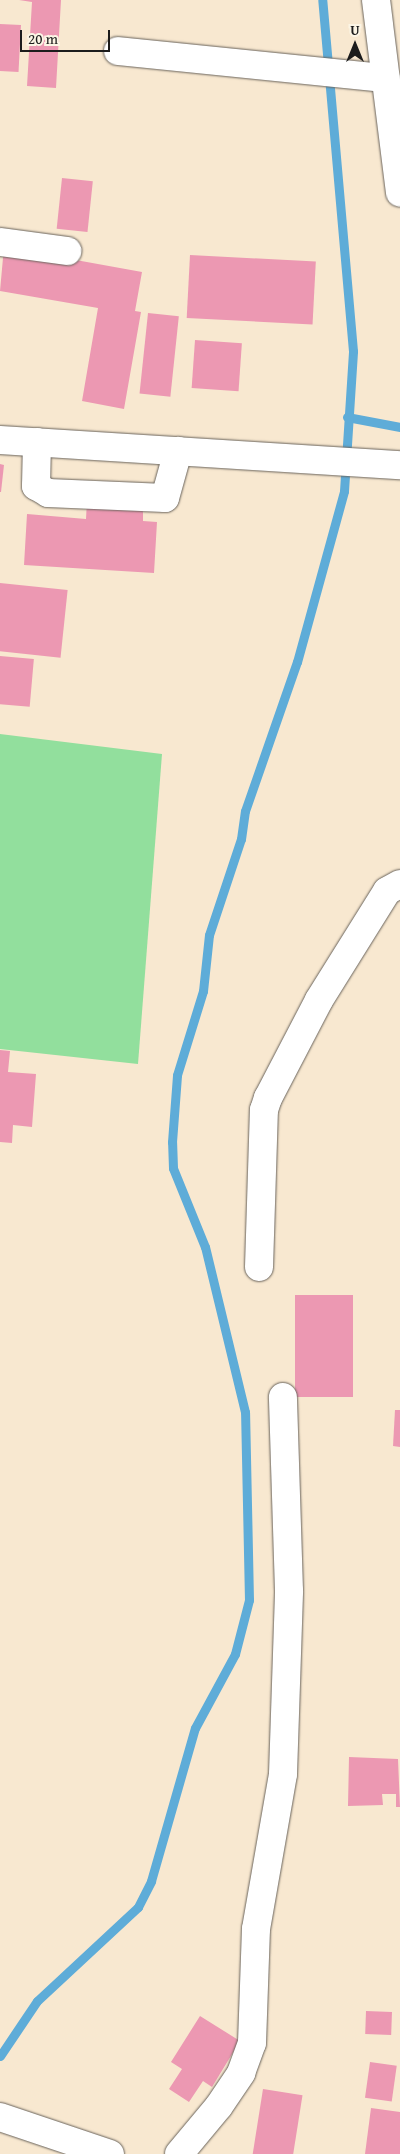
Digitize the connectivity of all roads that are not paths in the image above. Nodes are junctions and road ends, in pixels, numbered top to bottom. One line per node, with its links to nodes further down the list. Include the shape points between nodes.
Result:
1 (376, 0): 3 (street)
2 (118, 51): 3 (street)
3 (386, 78): 4 (street)
4 (400, 193)
5 (0, 242): 6 (street)
6 (67, 251)
7 (0, 440): 8 (street)
8 (37, 442): 9 (street); 9 (street, via 36,486 48,493 165,498)
9 (178, 451): 10 (street)
10 (400, 465)
11 (400, 884): 12 (street, via 387,891 319,1000 268,1098 264,1110)
12 (259, 1267)
13 (284, 1397): 16 (street, via 289,1591 284,1774 256,1929 252,2043 240,2073 219,2106)
14 (0, 2117): 15 (street)
15 (110, 2154)
16 (179, 2154)

